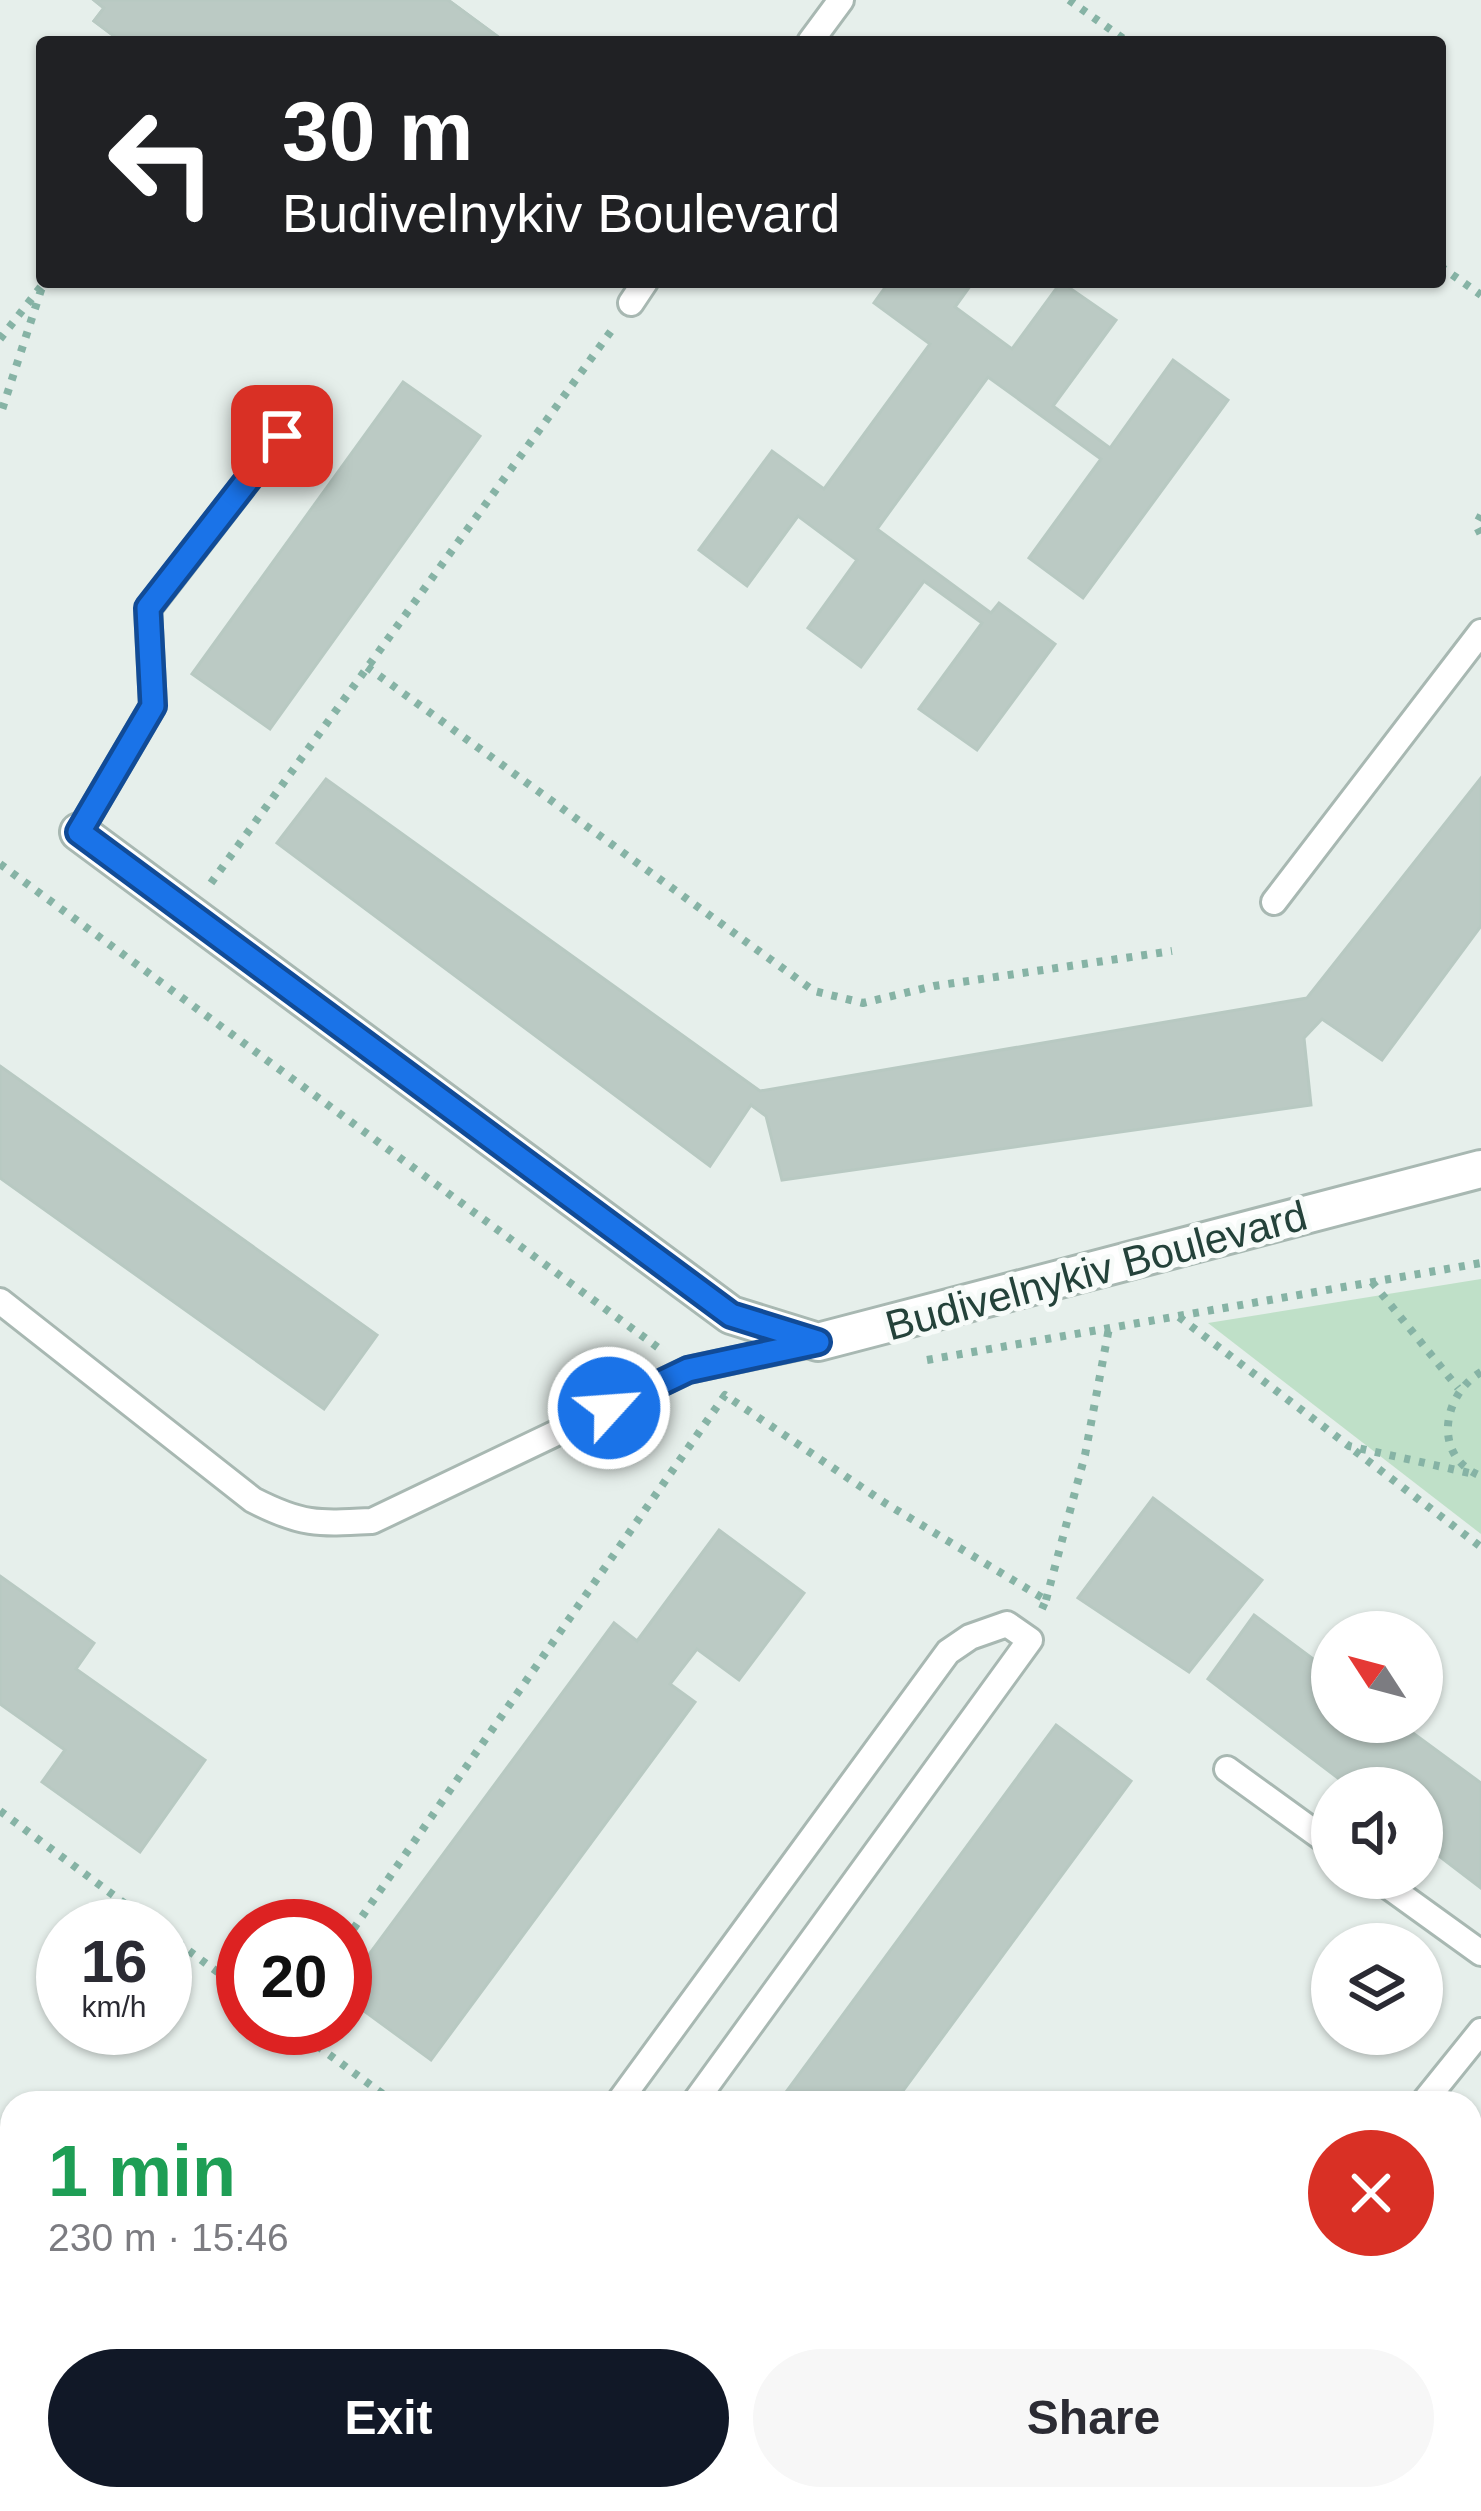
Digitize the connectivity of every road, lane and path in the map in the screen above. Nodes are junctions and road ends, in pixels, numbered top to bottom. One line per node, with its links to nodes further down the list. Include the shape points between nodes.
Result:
1 (841, 0): 3 (lane)
2 (1069, 0): 4 (path)
3 (814, 36)
4 (1119, 36)
5 (1446, 270): 9 (path)
6 (40, 288): 10 (path)
7 (42, 288): 12 (path)
8 (638, 292): 16 (path)
9 (1481, 295)
10 (0, 339)
11 (308, 401): 17 (lane, via 148,608 153,706)
12 (0, 416)
13 (1481, 514): 14 (path)
14 (1481, 535)
15 (1481, 632): 19 (lane)
16 (368, 667): 20 (path); 21 (path, via 814,991 862,1004)
17 (79, 832): 20 (street)
18 (0, 864): 30 (path)
19 (1274, 902)
20 (188, 913): 28 (street, via 731,1315)
21 (1172, 950)
22 (1481, 1169): 28 (street, Budivelnykiv Boulevard)
23 (1481, 1263): 24 (path)
24 (1372, 1282): 26 (path); 32 (path)
25 (0, 1301): 30 (lane, via 253,1500 294,1521 372,1521)
26 (1178, 1316): 27 (path); 35 (path)
27 (1109, 1328): 29 (path); 38 (path)
28 (818, 1342): 30 (lane)
29 (906, 1364)
30 (688, 1370): 34 (path)
31 (1481, 1372): 32 (path)
32 (1458, 1388): 36 (path, via 1445,1435 1455,1457)
33 (748, 1391): 34 (path)
34 (725, 1395): 38 (path); 45 (path)
35 (1349, 1446): 36 (path); 37 (path)
36 (1478, 1475)
37 (1481, 1546)
38 (1046, 1600): 39 (path)
39 (1030, 1640): 50 (lane, via 1007,1624 948,1652); 51 (lane)
40 (1227, 1768): 42 (lane)
41 (0, 1811): 43 (path)
42 (1311, 1830)
43 (119, 1899)
44 (1406, 1899): 46 (lane)
45 (372, 1902)
46 (1481, 1953)
47 (1481, 2031): 52 (lane)
48 (330, 2055): 49 (path)
49 (379, 2091)
50 (627, 2091)
51 (703, 2091)
52 (1433, 2091)

